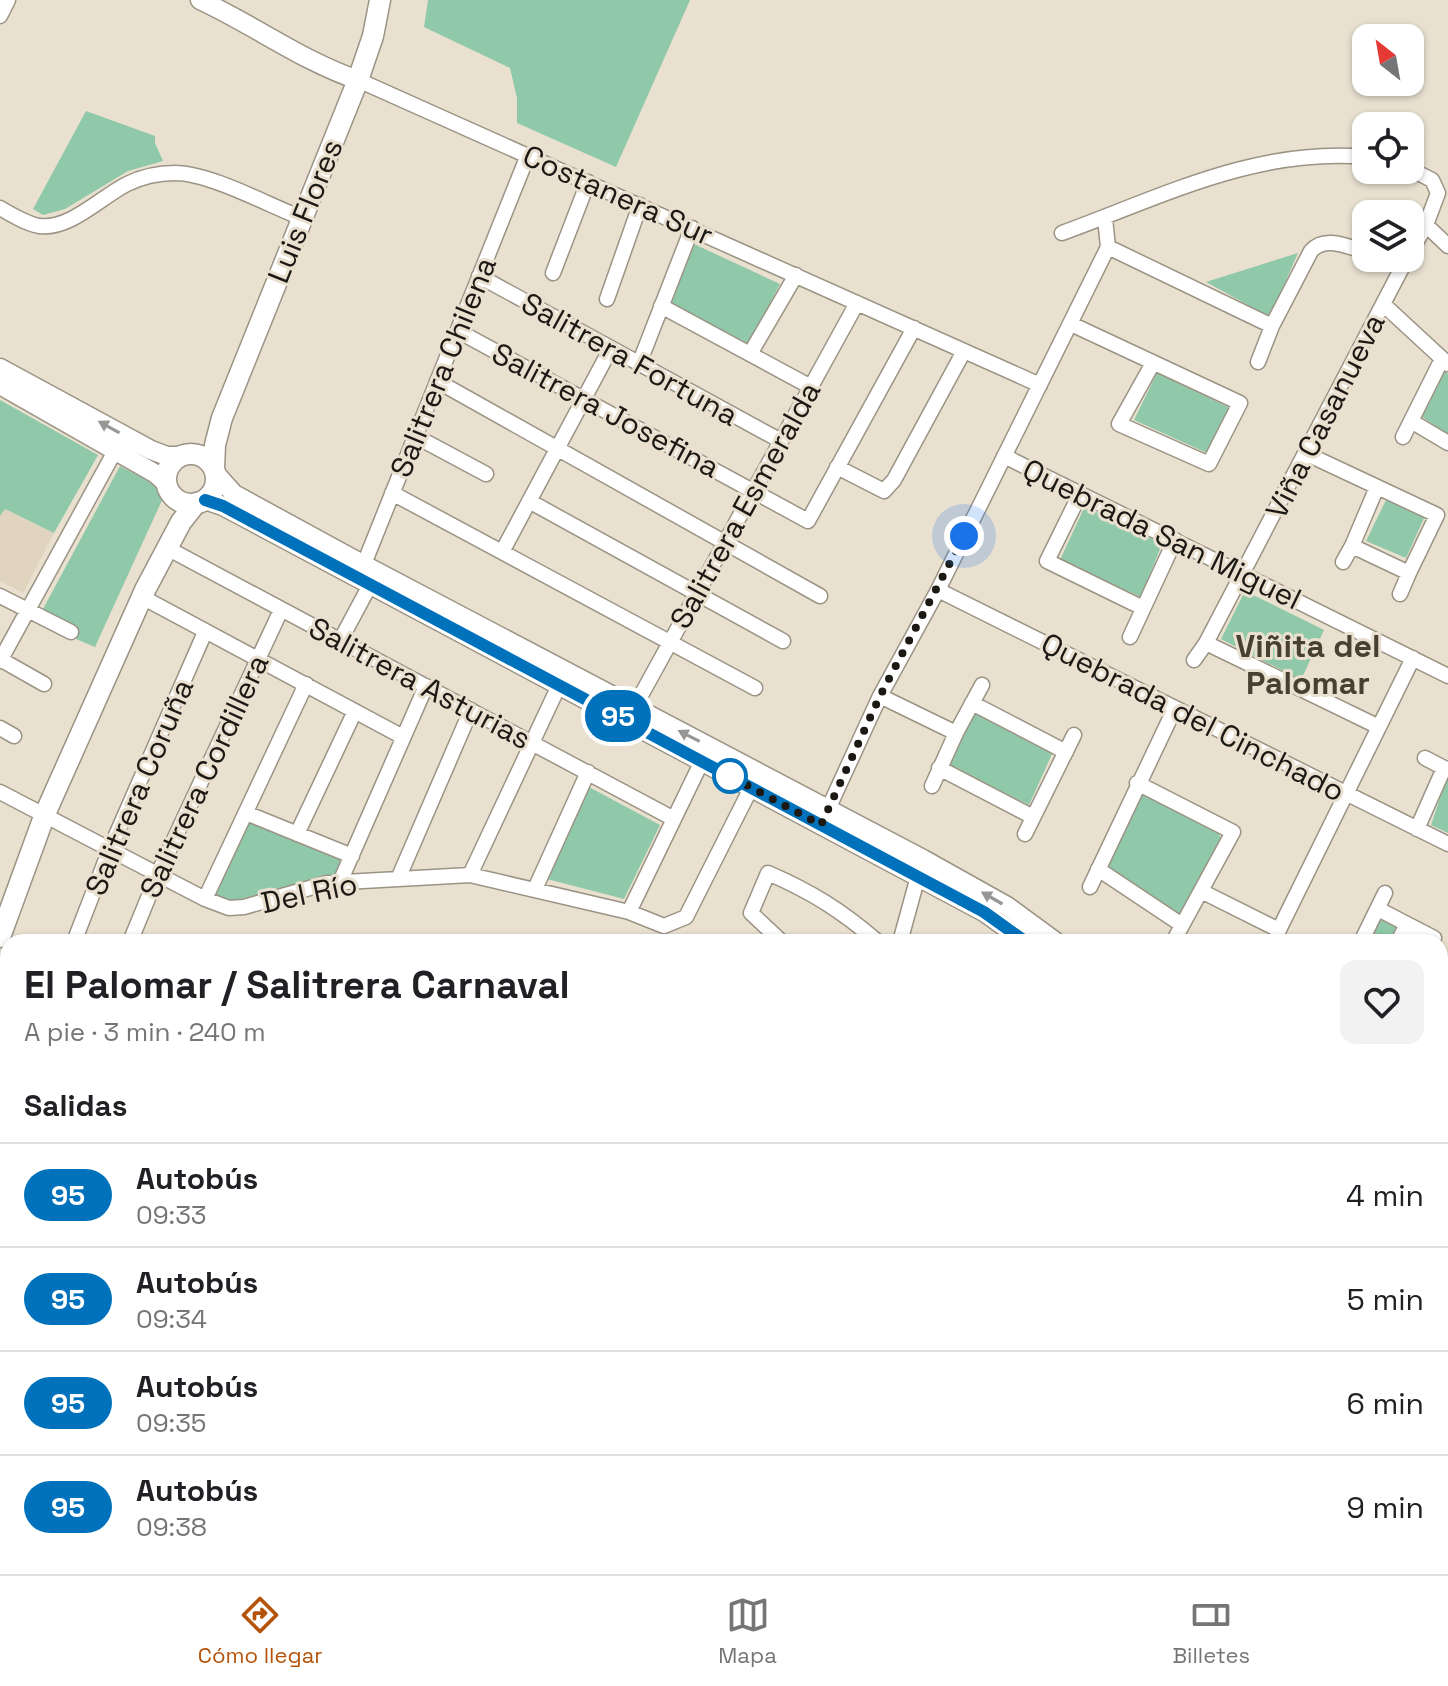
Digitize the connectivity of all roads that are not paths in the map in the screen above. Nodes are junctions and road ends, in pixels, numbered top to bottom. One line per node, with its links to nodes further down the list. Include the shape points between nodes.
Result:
1 (8, 0): 4 (street)
2 (200, 0): 5 (street, Costanera Sur, via 322,67)
3 (380, 0): 5 (main road, Luis Flores)
4 (0, 16)
5 (358, 80): 6 (street, Costanera Sur); 12 (main road, Luis Flores)
6 (528, 155): 9 (street, Costanera Sur); 24 (street, Salitrera Chilena)
7 (1352, 155): 13 (street, via 1306,156 1209,176)
8 (1424, 175): 14 (street, via 1438,193)
9 (588, 182): 10 (street, Costanera Sur); 22 (street)
10 (640, 205): 15 (street, Costanera Sur); 25 (street)
11 (0, 208): 12 (street, via 24,221 51,226 129,183 178,173 205,178)
12 (302, 218): 46 (main road, Luis Flores)
13 (1105, 218): 17 (street); 19 (street)
14 (1426, 225): 16 (street, Viña Casanueva); 18 (street)
15 (692, 228): 23 (street, Costanera Sur); 28 (street)
16 (1424, 228)
17 (1062, 233)
18 (1448, 246)
19 (1108, 247): 29 (street); 30 (street)
20 (1352, 248): 30 (street, via 1328,242 1316,245)
21 (1397, 272): 27 (street, Viña Casanueva)
22 (553, 273)
23 (796, 275): 26 (street, Costanera Sur); 35 (street)
24 (479, 276): 32 (street, Salitrera Chilena); 33 (street, Salitrera Fortuna)
25 (607, 299)
26 (857, 303): 31 (street, Costanera Sur); 44 (street, Salitrera Esmeralda)
27 (1383, 304): 37 (street); 54 (street, Viña Casanueva)
28 (661, 306): 35 (street); 39 (street)
29 (1071, 324): 38 (street); 43 (street)
30 (1272, 326): 36 (street)
31 (914, 328): 34 (street, Costanera Sur); 57 (street)
32 (458, 331): 41 (street, Salitrera Chilena); 45 (street, Salitrera Josefina)
33 (611, 348): 39 (street, Salitrera Fortuna); 45 (street)
34 (964, 351): 43 (street, Costanera Sur); 57 (street, via 884,491)
35 (750, 354): 44 (street)
36 (1258, 362)
37 (1445, 362): 47 (street)
38 (1153, 363): 38 (street, via 1240,403 1209,464 1119,424)
39 (639, 364): 50 (street, Salitrera Fortuna)
40 (0, 368): 55 (street, one-way to 40, via 151,450)
41 (437, 381): 48 (street, Salitrera Chilena); 52 (street)
42 (0, 385): 53 (street)
43 (1040, 385): 56 (street)
44 (811, 387): 50 (street, Salitrera Esmeralda)
45 (584, 398): 52 (street); 62 (street, Salitrera Josefina)
46 (222, 418): 55 (main road, Luis Flores, via 207,442); 58 (main road, Luis Flores)
47 (1411, 421): 49 (street); 51 (street)
48 (415, 436): 59 (street); 63 (street, Salitrera Chilena)
49 (1403, 437)
50 (781, 441): 62 (street, Salitrera Esmeralda)
51 (1448, 443)
52 (558, 448): 66 (street); 68 (street)
53 (115, 451): 61 (street, via 156,474); 83 (street)
54 (1307, 454): 60 (street); 74 (street, Viña Casanueva)
55 (186, 455): 58 (main road, via 204,456); 61 (main road, via 169,467)
56 (1004, 456): 64 (street, Quebrada San Miguel); 76 (street)
57 (837, 467): 62 (street, Salitrera Josefina, via 808,521)
58 (216, 471): 65 (main road, via 214,491); 75 (street, via 234,494)
59 (486, 474)
60 (1377, 487): 69 (street); 73 (street, via 1437,515)
61 (168, 488): 65 (main road, via 183,503); 77 (main road, via 169,517)
62 (754, 490): 68 (street, Salitrera Esmeralda)
63 (392, 493): 71 (street); 75 (street, Salitrera Chilena)
64 (1080, 494): 67 (street, Quebrada San Miguel); 82 (street, via 1047,561)
65 (200, 501): 70 (main road); 75 (street, via 223,506)
66 (529, 501): 71 (street); 78 (street)
67 (1175, 540): 74 (street, Quebrada San Miguel); 82 (street)
68 (724, 542): 78 (street, Salitrera Esmeralda); 81 (street)
69 (1352, 546): 72 (street); 73 (street)
70 (167, 548): 77 (main road); 84 (street, Salitrera Asturias)
71 (502, 552): 90 (street)
72 (1343, 562)
73 (1409, 573): 79 (street)
74 (1243, 574): 91 (street, Viña Casanueva); 92 (street, Quebrada San Miguel)
75 (364, 576): 88 (street, Salitrera Chilena); 97 (street)
76 (938, 590): 103 (street); 106 (street, Quebrada del Cinchado)
77 (144, 593): 86 (street); 129 (main road)
78 (697, 593): 89 (street); 90 (street, Salitrera Esmeralda)
79 (1400, 594)
80 (0, 596): 83 (street)
81 (820, 596)
82 (1143, 608): 87 (street)
83 (27, 610): 85 (street); 94 (street)
84 (281, 610): 88 (street, Salitrera Asturias); 93 (street, Salitrera Cordillera)
85 (71, 632)
86 (205, 632): 93 (street); 137 (street, Salitrera Coruña)
87 (1130, 637)
88 (340, 641): 101 (street, Salitrera Asturias)
89 (783, 641)
90 (670, 642): 102 (street); 105 (street, Salitrera Esmeralda)
91 (1206, 643): 95 (street, Viña Casanueva); 109 (street)
92 (1413, 658): 96 (street, Quebrada San Miguel); 109 (street)
93 (257, 659): 99 (street); 141 (street, Salitrera Cordillera)
94 (0, 660): 98 (street)
95 (1194, 660)
96 (1448, 676)
97 (562, 678): 105 (street); 115 (street); 118 (street)
98 (44, 684)
99 (306, 684): 108 (street); 128 (street)
100 (982, 685): 104 (street)
101 (426, 686): 107 (street, Salitrera Asturias); 114 (street)
102 (755, 688)
103 (880, 696): 111 (street); 127 (street)
104 (972, 703): 111 (street); 116 (street)
105 (634, 708): 127 (street, one-way to 105)
106 (1175, 708): 122 (street); 126 (street, Quebrada del Cinchado)
107 (471, 710): 115 (street, Salitrera Asturias); 143 (street)
108 (355, 711): 114 (street); 134 (street)
109 (1379, 727): 126 (street)
110 (0, 728): 113 (street)
111 (956, 733): 119 (street)
112 (1074, 735): 116 (street)
113 (14, 736)
114 (403, 737): 138 (street)
115 (532, 742): 121 (street, Salitrera Asturias); 142 (street)
116 (1066, 752): 130 (street)
117 (1425, 758): 120 (street)
118 (702, 761): 124 (street); 131 (street)
119 (939, 768): 123 (street); 130 (street)
120 (1446, 769): 133 (street)
121 (588, 772): 131 (street, Salitrera Asturias); 146 (street)
122 (1137, 783): 140 (street); 147 (street, via 1233,832)
123 (932, 786)
124 (751, 788): 132 (street); 151 (street, Del Río, via 686,917 664,926)
125 (0, 792): 129 (street, Del Río)
126 (1346, 794): 133 (street, Quebrada del Cinchado); 164 (street)
127 (828, 807): 132 (street); 139 (street)
128 (246, 813): 134 (street); 149 (street)
129 (45, 814): 137 (street, Del Río); 154 (main road)
130 (1033, 817): 135 (street)
131 (674, 819): 151 (street)
132 (821, 825): 139 (street)
133 (1417, 829): 136 (street, Quebrada del Cinchado)
134 (297, 834): 138 (street)
135 (1025, 834)
136 (1448, 844)
137 (110, 849): 141 (street, Del Río); 155 (street, Salitrera Coruña)
138 (352, 856): 144 (street)
139 (921, 868): 159 (street); 160 (street); 161 (street, one-way to 139, via 1007,906)
140 (1098, 869): 145 (street); 153 (street)
141 (158, 874): 149 (street, Del Río); 156 (street, Salitrera Cordillera)
142 (470, 875): 143 (street, Del Río); 146 (street, Del Río)
143 (398, 879): 144 (street, Del Río)
144 (340, 882): 149 (street, Del Río, via 244,907)
145 (1090, 887)
146 (535, 889): 151 (street, Del Río)
147 (1201, 891): 153 (street); 163 (street)
148 (1385, 893): 150 (street)
149 (205, 899)
150 (1378, 909): 152 (street); 165 (street)
151 (629, 912)
152 (1407, 924): 166 (street); 167 (street)
153 (1182, 925): 162 (street)
154 (1, 934)
155 (77, 934)
156 (133, 934)
157 (773, 934): 158 (street, via 751,913 768,873 809,891)
158 (869, 934)
159 (902, 934)
160 (1015, 934)
161 (1045, 934)
162 (1177, 934)
163 (1273, 934)
164 (1277, 934)
165 (1365, 934)
166 (1402, 934)
167 (1426, 934)

